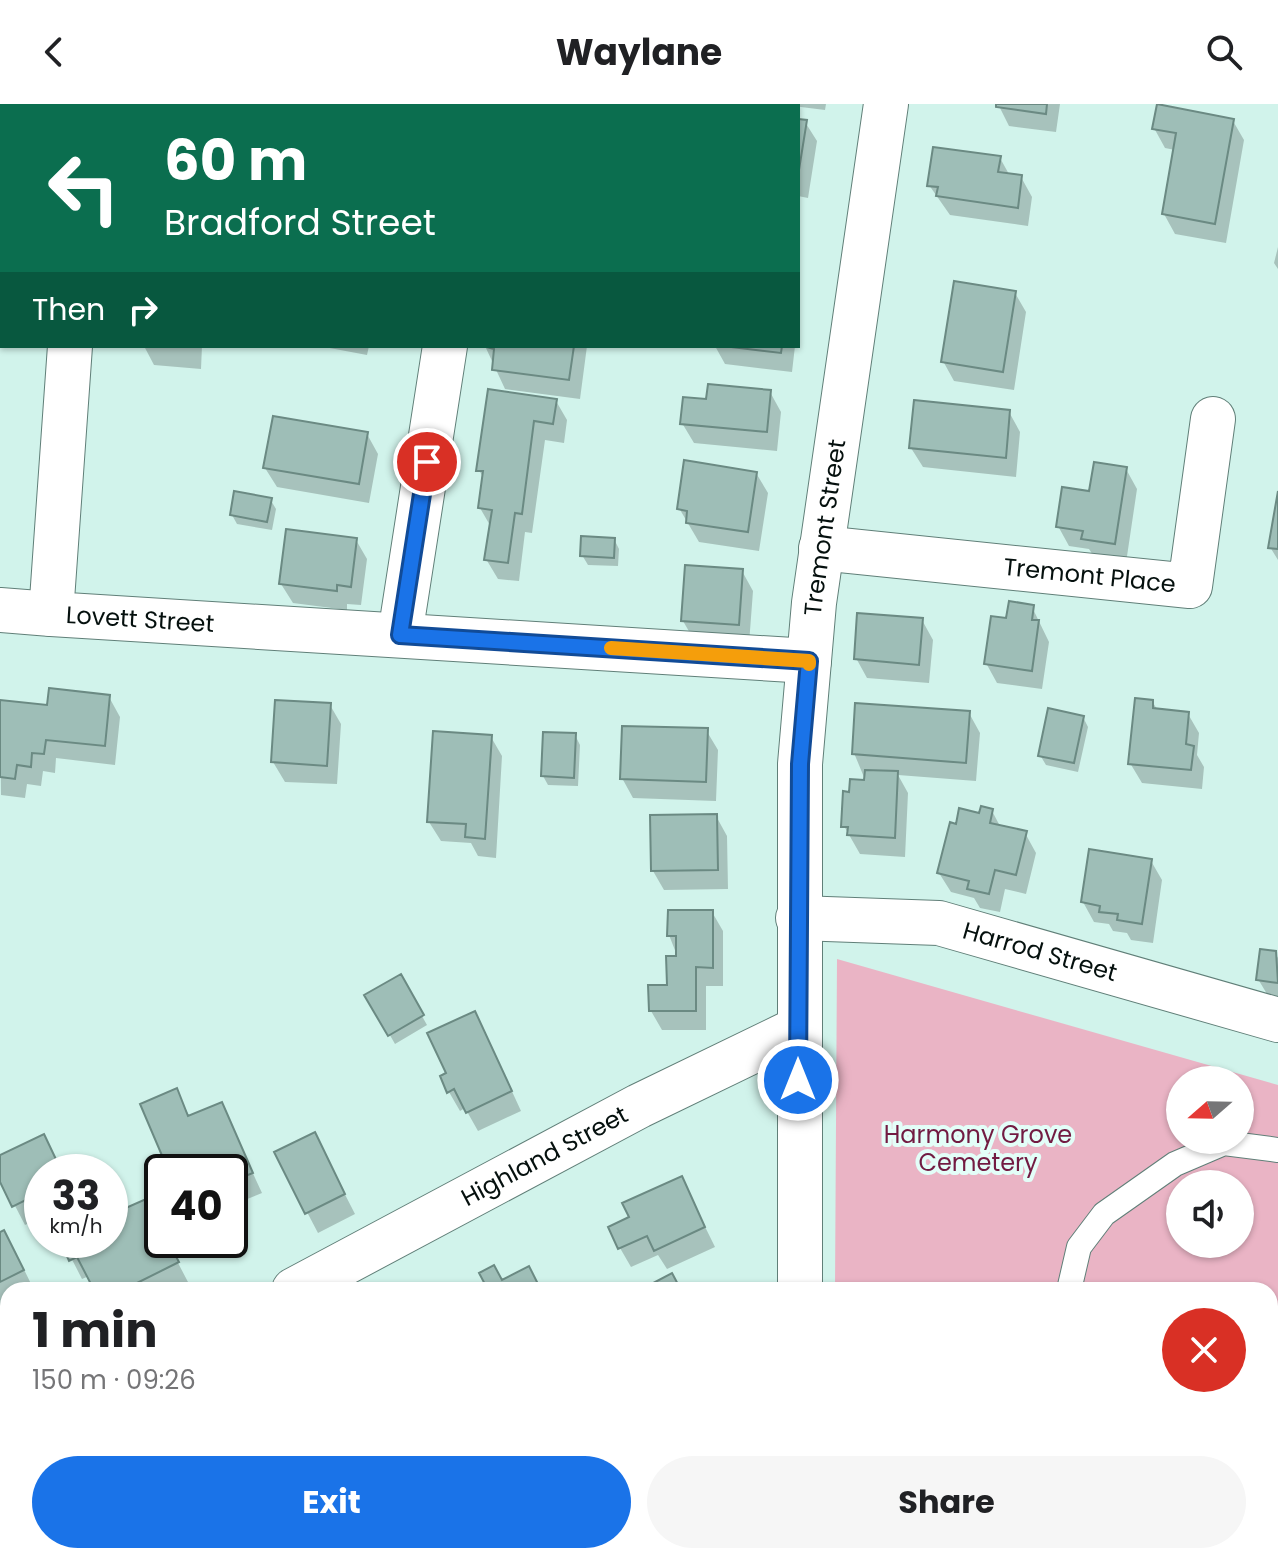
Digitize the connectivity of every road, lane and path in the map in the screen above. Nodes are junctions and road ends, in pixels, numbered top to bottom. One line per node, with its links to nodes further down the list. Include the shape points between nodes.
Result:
1 (886, 104): 5 (street, Tremont Street)
2 (70, 348): 7 (street, Lovett Street)
3 (445, 348): 8 (street)
4 (1213, 419): 5 (street, Tremont Place, via 1190,586)
5 (821, 548): 9 (street, Tremont Street)
6 (0, 610): 7 (street)
7 (51, 614): 8 (street, Lovett Street)
8 (400, 635): 9 (street, Lovett Street)
9 (809, 661): 10 (street, Tremont Street, via 800,764)
10 (798, 918): 11 (street, Harrod Street, via 939,923); 12 (street, Tremont Street)
11 (1278, 1020)
12 (798, 1029): 14 (street, Highland Street, via 639,1106); 15 (street, Tremont Street)
13 (1278, 1150): 16 (lane, via 1224,1143 1175,1164 1104,1214 1079,1247)
14 (309, 1282)
15 (800, 1282)
16 (1071, 1282)

